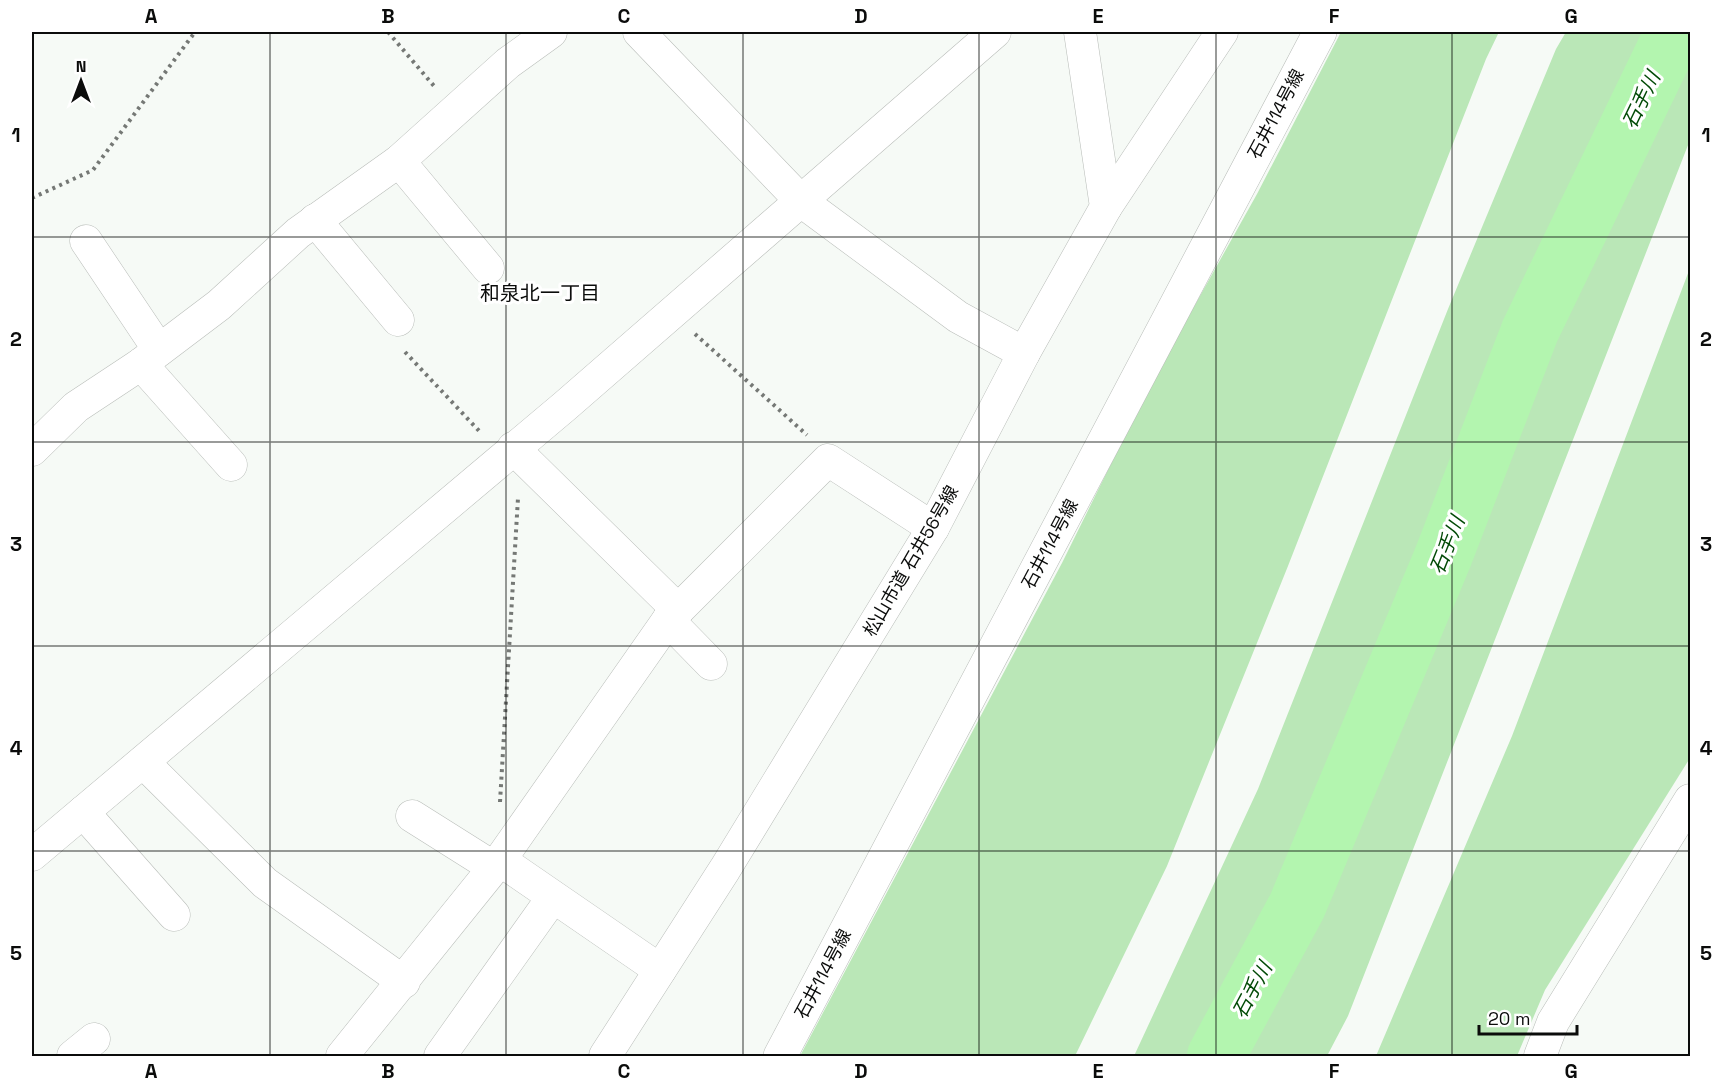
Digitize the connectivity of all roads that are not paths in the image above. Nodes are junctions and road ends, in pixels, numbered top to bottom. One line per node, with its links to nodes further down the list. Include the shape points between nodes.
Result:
1 (551, 32): 7 (street, via 508,63)
2 (639, 32): 8 (street)
3 (995, 32): 8 (street)
4 (1080, 32): 9 (street)
5 (1222, 32): 9 (street, 松山市道 石井56号線)
6 (1320, 32): 35 (street, 石井114号線)
7 (399, 161): 10 (street); 12 (street)
8 (801, 201): 14 (street, via 958,317); 17 (street)
9 (1106, 207): 14 (street, 松山市道 石井56号線)
10 (315, 220): 13 (street); 15 (street, via 219,305)
11 (86, 241): 15 (street)
12 (488, 268)
13 (398, 320)
14 (1024, 354): 19 (street, 松山市道 石井56号線)
15 (150, 357): 16 (street, via 76,407); 18 (street)
16 (32, 450)
17 (512, 453): 20 (street); 22 (street)
18 (231, 465)
19 (933, 528): 20 (street, via 828,460); 30 (street, 松山市道 石井56号線)
20 (673, 615): 21 (street); 27 (street)
21 (711, 664)
22 (143, 762): 24 (street); 31 (street, via 265,883)
23 (1690, 800): 36 (street, via 1554,1022)
24 (83, 812): 26 (street); 29 (street)
25 (412, 816): 27 (street)
26 (32, 855)
27 (496, 864): 28 (street); 31 (street)
28 (553, 897): 30 (street); 33 (street)
29 (174, 915)
30 (660, 970): 34 (street, 松山市道 石井56号線)
31 (404, 982): 32 (street)
32 (342, 1056)
33 (440, 1056)
34 (605, 1056)
35 (780, 1056)
36 (1540, 1056)

